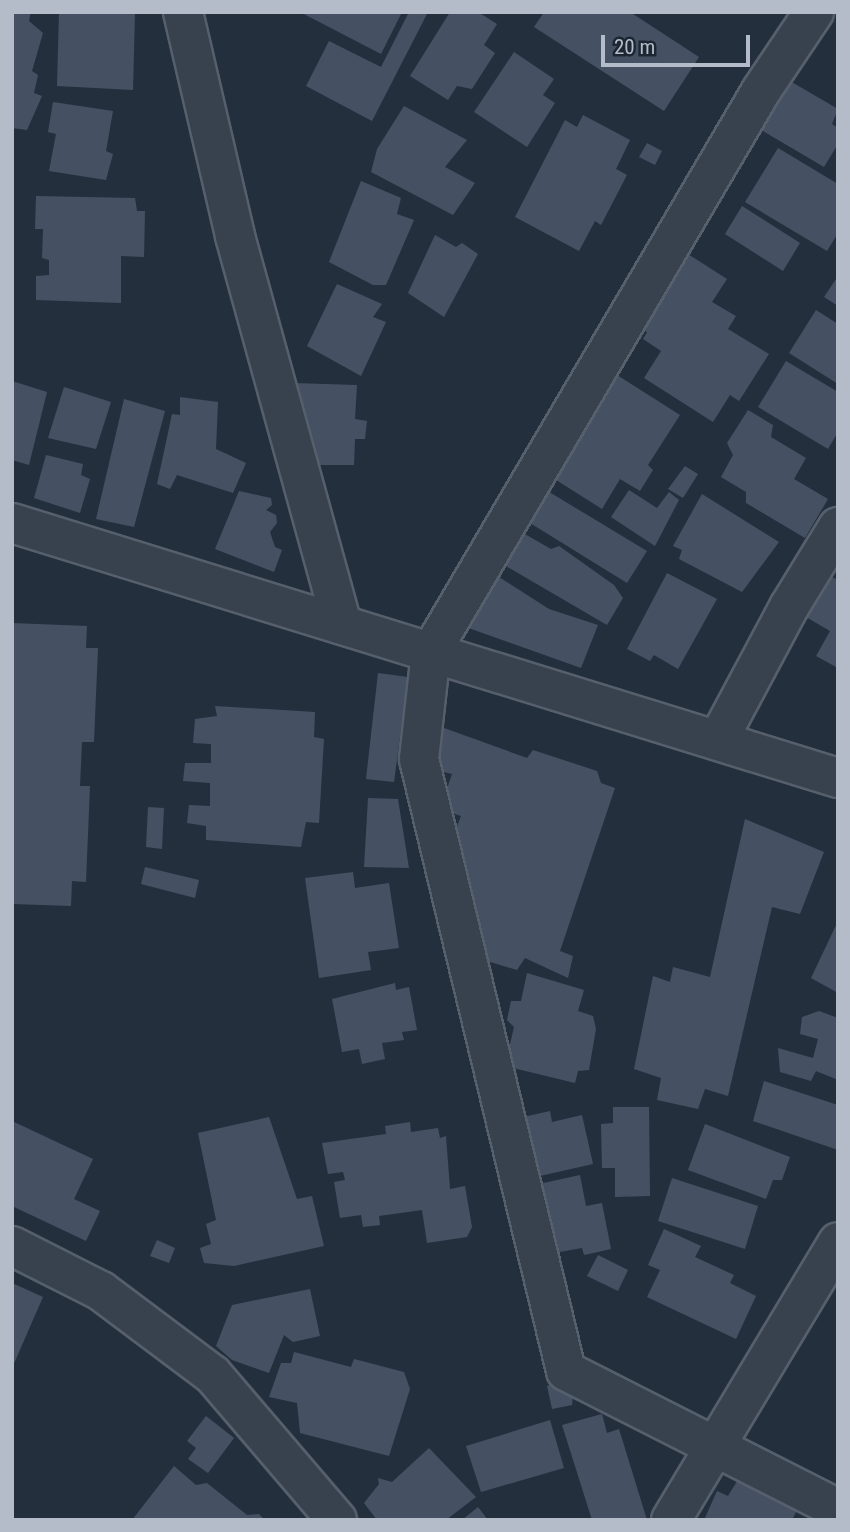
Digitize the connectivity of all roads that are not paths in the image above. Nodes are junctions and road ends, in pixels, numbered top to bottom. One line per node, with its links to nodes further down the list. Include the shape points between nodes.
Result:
1 (183, 12): 5 (street, via 235,236)
2 (814, 12): 6 (street, via 761,91)
3 (12, 523): 5 (street)
4 (838, 527): 7 (street)
5 (342, 625): 6 (street)
6 (431, 652): 7 (street); 11 (street, via 419,759 566,1371)
7 (718, 740): 8 (street)
8 (838, 778)
9 (838, 1242): 11 (street)
10 (12, 1246): 13 (street, via 101,1291 213,1375)
11 (713, 1447): 12 (street); 14 (street)
12 (838, 1509)
13 (337, 1520)
14 (671, 1520)

